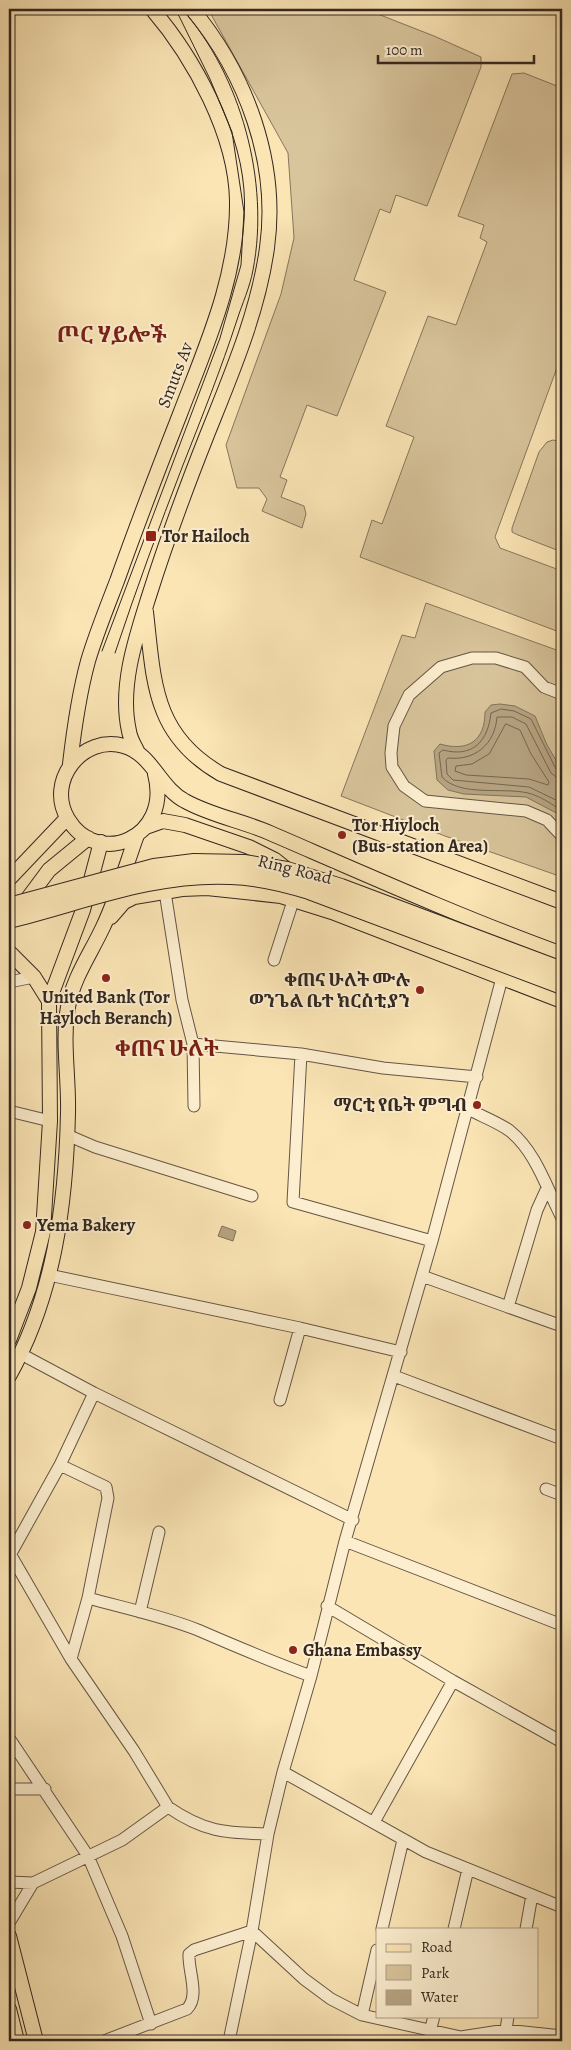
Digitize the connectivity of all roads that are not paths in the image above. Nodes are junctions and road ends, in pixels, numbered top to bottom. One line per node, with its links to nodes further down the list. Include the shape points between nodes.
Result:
1 (152, 9): 6 (main road, Smuts Av, via 198,72 215,110 232,166 237,200 236,240 213,328 89,659)
2 (192, 9): 3 (main road, via 218,44 260,135 270,214 262,277 248,328)
3 (145, 606): 5 (main road, via 134,643 127,687 129,732); 15 (main road, via 154,688 161,708 188,751 204,764)
4 (562, 694): 10 (street, via 544,687 525,667 496,658 472,658 441,667 409,695 394,726 391,753 392,767 404,786 425,802 526,811 547,820)
5 (138, 753): 6 (main road, via 125,746 95,746); 7 (main road)
6 (70, 764): 8 (main road, via 61,791)
7 (155, 774): 9 (main road, via 158,802 154,816); 21 (main road, via 171,792 196,806 268,832 401,892)
8 (67, 818): 11 (main road, via 76,830); 12 (main road)
9 (142, 831): 11 (main road, via 114,843); 17 (main road, via 163,821 185,825 249,847 275,860 304,882); 19 (main road)
10 (562, 836)
11 (94, 840): 18 (main road, via 49,870); 28 (main road, via 83,910)
12 (12, 872)
13 (165, 892): 14 (main road, via 207,888); 19 (main road, via 124,902); 30 (street)
14 (294, 898): 17 (main road); 22 (street)
15 (562, 902)
16 (9, 906): 23 (highway, Ring Road, bridge, via 154,867 194,862 244,863 287,870 341,886)
17 (332, 912): 25 (main road)
18 (9, 920): 27 (highway, Ring Road, bridge, via 138,885 178,878 232,876 309,891)
19 (103, 927): 37 (main road, via 76,982 68,1007)
20 (9, 952): 24 (main road)
21 (560, 953)
22 (274, 960)
23 (562, 970)
24 (34, 977): 26 (street); 28 (main road)
25 (502, 978): 29 (main road); 32 (street)
26 (9, 982)
27 (562, 986)
28 (50, 1001): 36 (main road)
29 (562, 1001)
30 (192, 1044): 31 (street); 33 (street)
31 (301, 1054): 32 (street, via 383,1068); 43 (street, via 293,1202)
32 (477, 1077): 34 (street)
33 (194, 1106)
34 (468, 1109): 38 (street, via 509,1131 532,1157); 43 (street)
35 (9, 1111): 36 (street)
36 (50, 1121): 39 (main road)
37 (67, 1135): 40 (main road); 41 (street, via 95,1147)
38 (547, 1188): 42 (street); 46 (street, via 537,1210)
39 (47, 1189): 40 (main road); 49 (main road, via 38,1263)
40 (64, 1192): 44 (main road)
41 (252, 1196)
42 (562, 1218)
43 (432, 1241): 45 (street)
44 (50, 1275): 48 (street); 51 (main road)
45 (422, 1276): 46 (street); 50 (street)
46 (508, 1307): 47 (street)
47 (562, 1326)
48 (300, 1328): 50 (street); 55 (street)
49 (9, 1340)
50 (401, 1352): 53 (street)
51 (22, 1354): 52 (main road); 54 (street)
52 (9, 1376)
53 (394, 1376): 56 (street); 60 (street)
54 (94, 1393): 57 (street); 60 (street)
55 (280, 1400)
56 (562, 1439)
57 (60, 1465): 63 (street); 64 (street, via 106,1487 108,1498)
58 (546, 1490): 59 (street)
59 (562, 1494)
60 (353, 1520): 62 (street)
61 (159, 1532): 66 (street)
62 (345, 1541): 65 (street); 67 (street)
63 (10, 1553): 68 (street)
64 (88, 1598): 66 (street); 68 (street)
65 (327, 1606): 69 (street); 70 (street)
66 (140, 1612): 69 (street, via 197,1630 227,1645)
67 (562, 1625)
68 (71, 1659): 76 (street, via 134,1751)
69 (311, 1676): 73 (street)
70 (453, 1681): 72 (street); 77 (street)
71 (9, 1738): 74 (street)
72 (562, 1742)
73 (283, 1772): 77 (street); 78 (street)
74 (45, 1788): 75 (street); 80 (street)
75 (9, 1789)
76 (168, 1808): 78 (street, via 190,1822 212,1830); 80 (street, via 133,1834)
77 (374, 1822): 79 (street)
78 (268, 1834): 90 (street)
79 (402, 1840): 81 (street); 87 (street)
80 (88, 1856): 83 (street); 97 (street, via 122,1936)
81 (468, 1869): 84 (street); 88 (street)
82 (9, 1882): 83 (street)
83 (33, 1883): 86 (street)
84 (532, 1895): 85 (street); 89 (street)
85 (562, 1907)
86 (9, 1923)
87 (382, 1928)
88 (454, 1928)
89 (526, 1928)
90 (252, 1931): 94 (street, via 304,1979 331,1999); 97 (street, via 189,1954 192,2004 187,2010); 105 (street)
91 (9, 1936): 103 (main road)
92 (376, 1954): 94 (street)
93 (9, 2009): 102 (main road)
94 (362, 2015): 99 (street)
95 (434, 2018): 99 (street)
96 (508, 2018): 98 (street)
97 (152, 2024): 104 (street)
98 (506, 2030): 100 (street); 101 (street)
99 (430, 2032): 101 (street)
100 (562, 2036)
101 (483, 2038)
102 (17, 2041)
103 (36, 2041)
104 (104, 2041)
105 (229, 2041)

